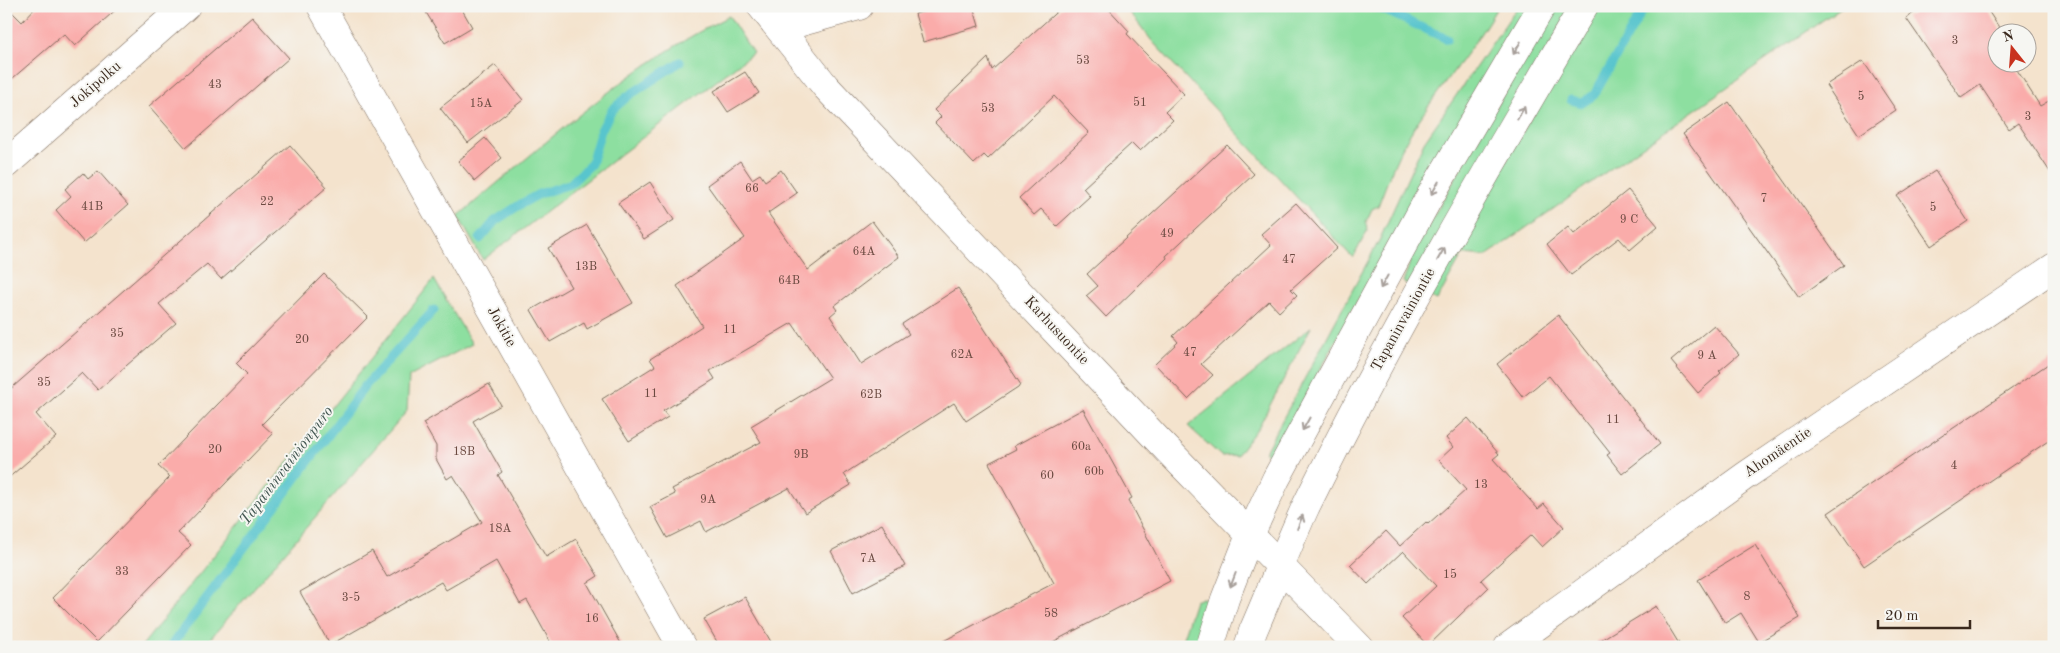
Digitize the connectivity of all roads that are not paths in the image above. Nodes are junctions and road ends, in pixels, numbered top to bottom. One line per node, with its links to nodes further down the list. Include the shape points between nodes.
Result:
1 (186, 6): 8 (street, Jokipolku)
2 (321, 6): 12 (street, Jokitie)
3 (761, 6): 7 (street, Karhusuontie)
4 (859, 6): 7 (street)
5 (1542, 6): 10 (street, one-way to 10, via 1426,203 1276,478)
6 (1584, 6): 11 (street, Tapaninvainiontie, one-way to 6, via 1305,509 1356,407)
7 (780, 28): 10 (street, Karhusuontie, via 826,87)
8 (6, 164)
9 (2054, 267): 16 (street, Ahomäentie, via 1745,476)
10 (1250, 535): 11 (street, Karhusuontie); 13 (street, one-way to 13)
11 (1281, 567): 14 (street, Tapaninvainiontie); 15 (street, Karhusuontie)
12 (682, 647)
13 (1210, 647)
14 (1248, 647)
15 (1359, 647)
16 (1508, 647)

